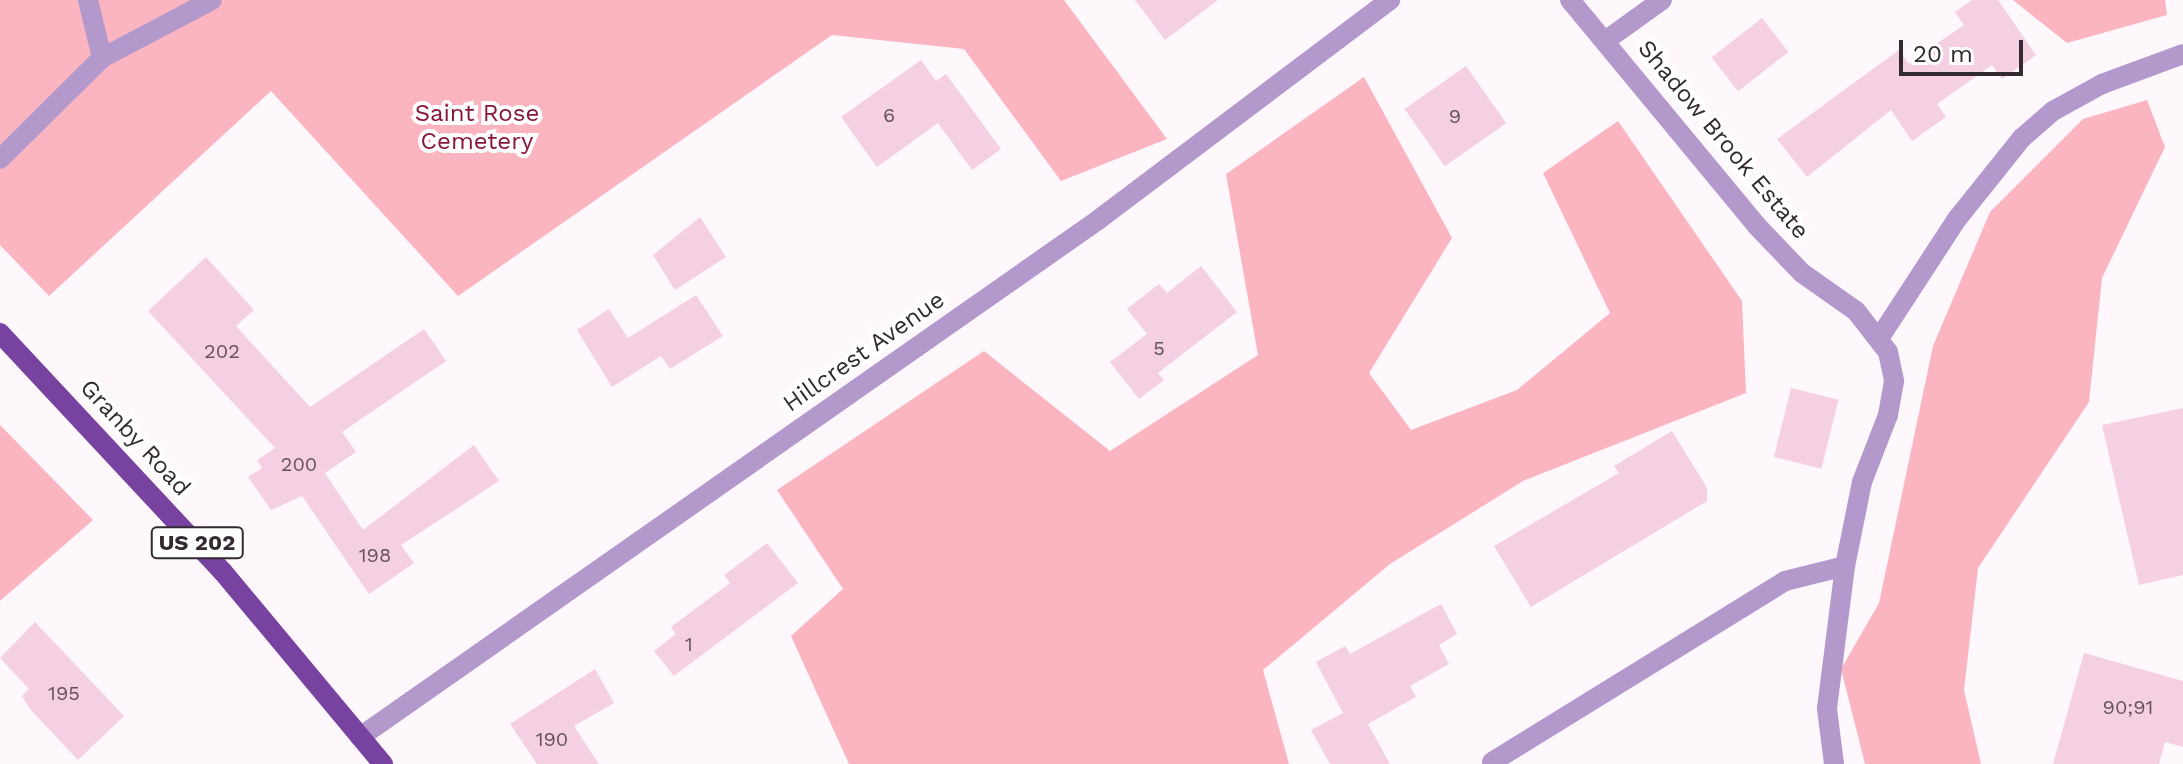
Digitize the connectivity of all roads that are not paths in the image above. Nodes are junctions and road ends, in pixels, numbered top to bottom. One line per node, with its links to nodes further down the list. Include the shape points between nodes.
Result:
1 (88, 0): 8 (street)
2 (212, 0): 8 (street)
3 (1390, 0): 13 (street, Hillcrest Avenue, via 1086,228)
4 (1570, 0): 6 (street, Shadow Brook Estate)
5 (1662, 0): 6 (street)
6 (1605, 41): 11 (street, Shadow Brook Estate, via 1756,225)
7 (2183, 54): 11 (street, via 2102,84 2053,111 2022,138 1957,219)
8 (102, 58): 9 (street)
9 (0, 159)
10 (0, 333): 13 (main road, Granby Road / US 202, via 223,572)
11 (1880, 337): 12 (street, via 1894,381 1862,482)
12 (1845, 566): 14 (street, via 1785,581); 16 (street, via 1827,709)
13 (360, 737): 15 (main road, Granby Road / US 202)
14 (1492, 762)
15 (383, 764)
16 (1834, 764)

